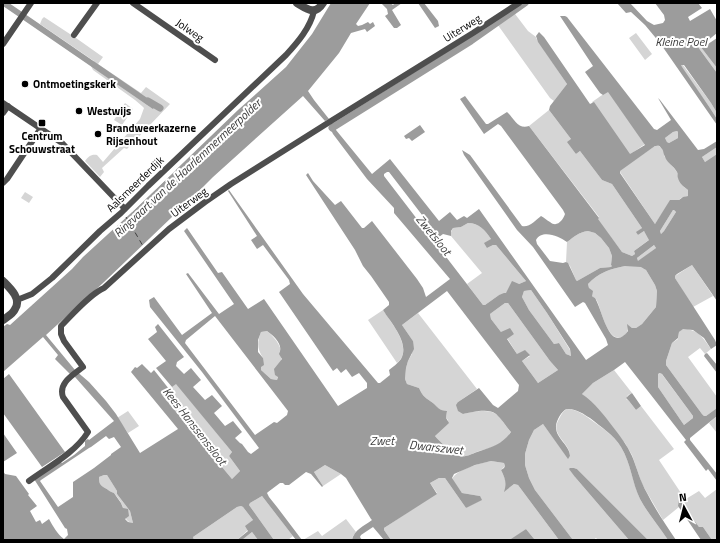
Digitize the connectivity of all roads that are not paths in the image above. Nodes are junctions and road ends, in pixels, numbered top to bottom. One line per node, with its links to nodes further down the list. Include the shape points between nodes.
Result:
1 (31, 3): 9 (street)
2 (97, 3): 8 (street)
3 (133, 3): 10 (street, Jolweg)
4 (297, 3): 7 (street)
5 (323, 3): 7 (street, Aalsmeerderdijk)
6 (519, 3): 19 (street, Uiterweg, via 202,204 169,229 82,305 61,326 61,334 83,367 61,388 61,392 88,432 69,453)
7 (314, 11): 15 (street, Aalsmeerderdijk, via 308,28 286,55)
8 (74, 35)
9 (3, 44)
10 (215, 60)
11 (5, 104): 12 (street); 13 (street)
12 (3, 113)
13 (41, 128): 14 (street); 15 (street, via 68,148)
14 (3, 183)
15 (125, 209): 17 (street, Aalsmeerderdijk, via 38,290)
16 (3, 281): 17 (street)
17 (17, 300): 18 (street, via 15,310)
18 (3, 320)
19 (28, 481)

